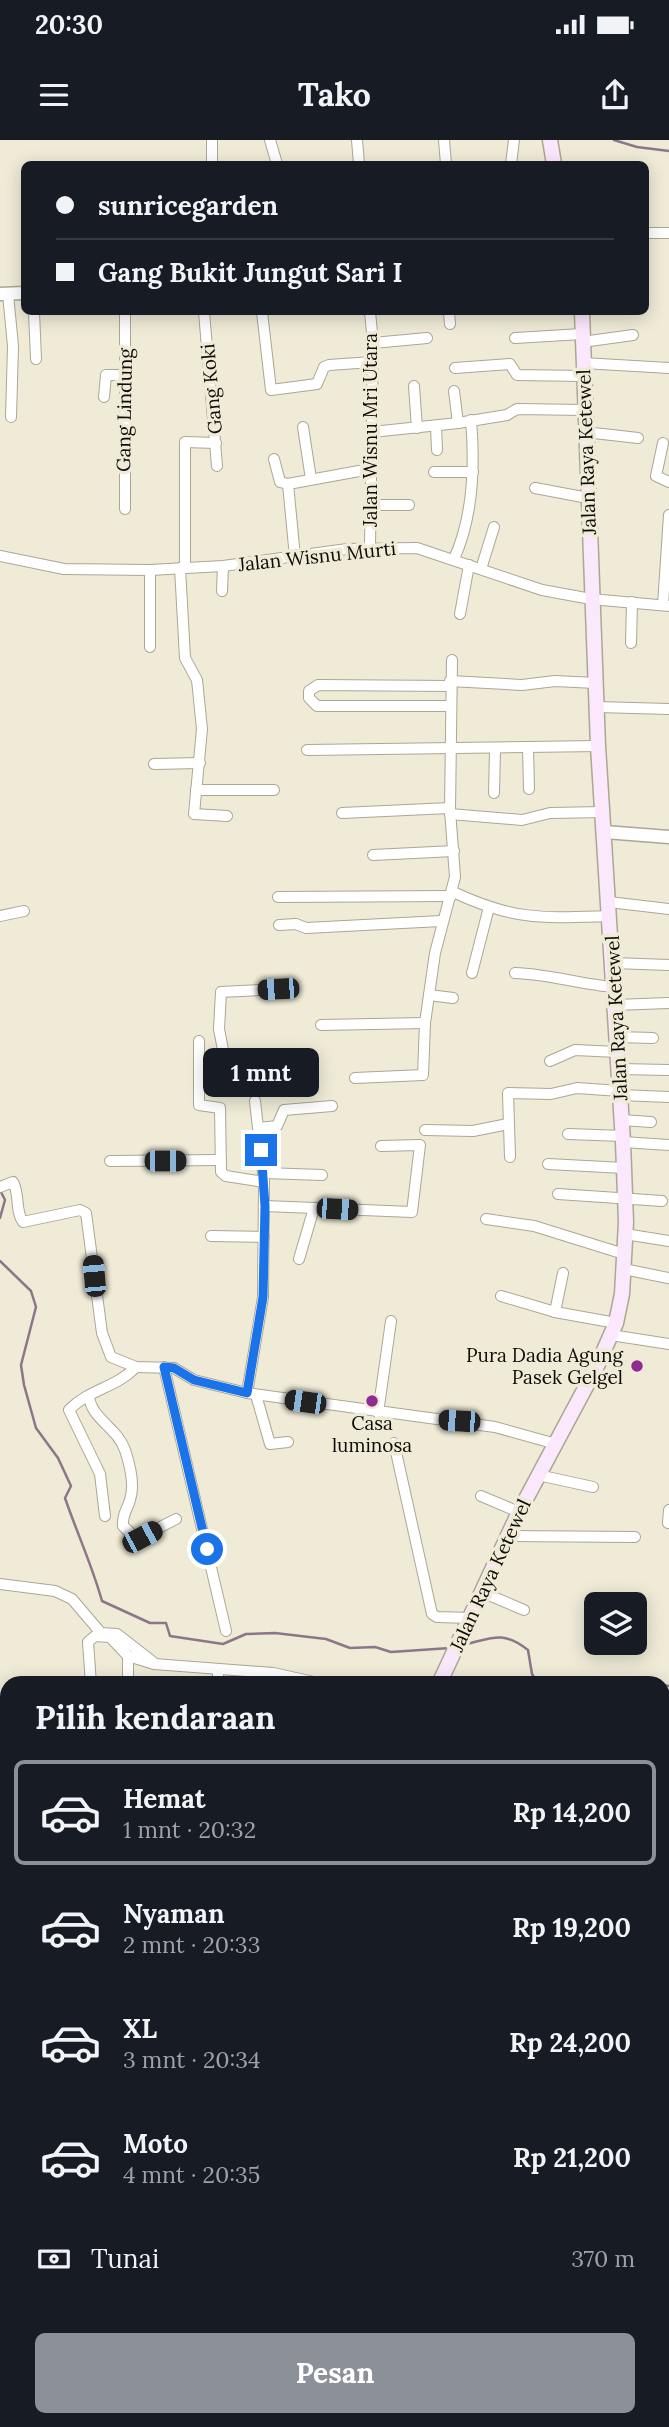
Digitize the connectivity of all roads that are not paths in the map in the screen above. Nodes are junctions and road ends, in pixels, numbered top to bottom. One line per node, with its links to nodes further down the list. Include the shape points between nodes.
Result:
1 (212, 140): 7 (street)
2 (270, 140): 8 (street)
3 (357, 140): 9 (street)
4 (444, 140): 10 (street)
5 (514, 140): 11 (street)
6 (550, 140): 12 (main road)
7 (212, 161)
8 (276, 161)
9 (359, 161)
10 (446, 161)
11 (512, 161)
12 (554, 161)
13 (649, 233): 14 (street)
14 (669, 233)
15 (4, 294): 39 (street, via 13,346)
16 (34, 315): 29 (street)
17 (125, 315): 34 (street, Gang Lindung)
18 (204, 315): 48 (street, Gang Koki)
19 (262, 315): 30 (street, via 271,390 317,384 329,365)
20 (370, 315): 28 (street, Jalan Wisnu Mri Utara)
21 (449, 315): 23 (street)
22 (582, 315): 27 (main road, Jalan Raya Ketewel)
23 (450, 324)
24 (634, 335): 27 (street)
25 (427, 338): 28 (street)
26 (516, 338): 27 (street)
27 (582, 338): 33 (main road, Jalan Raya Ketewel)
28 (373, 343): 30 (street, Jalan Wisnu Mri Utara)
29 (36, 359)
30 (372, 362): 45 (street, Jalan Wisnu Mri Utara)
31 (455, 368): 33 (street, via 510,364 517,375)
32 (669, 368): 33 (street)
33 (583, 369): 38 (main road, Jalan Raya Ketewel)
34 (126, 374): 37 (street, via 106,374); 63 (street, Gang Lindung)
35 (414, 386): 44 (street)
36 (454, 391): 41 (street)
37 (104, 397)
38 (585, 410): 40 (street, via 517,409 509,415); 46 (main road, Jalan Raya Ketewel)
39 (11, 417)
40 (471, 421): 41 (street); 55 (street)
41 (458, 423): 42 (street)
42 (436, 426): 44 (street); 50 (street)
43 (303, 427): 56 (street)
44 (417, 428): 45 (street)
45 (372, 432): 53 (street, Jalan Wisnu Mri Utara)
46 (585, 432): 47 (street); 60 (main road, Jalan Raya Ketewel)
47 (638, 439)
48 (216, 443): 52 (street, Gang Koki); 72 (street, via 185,442)
49 (663, 443): 57 (street, via 656,476)
50 (437, 450)
51 (274, 459): 58 (street, via 280,482)
52 (217, 466)
53 (370, 469): 56 (street); 61 (street, Jalan Wisnu Mri Utara)
54 (434, 472): 55 (street)
55 (473, 472): 69 (street)
56 (312, 479): 58 (street)
57 (669, 482)
58 (288, 484): 68 (street)
59 (535, 488): 60 (street)
60 (588, 498): 76 (main road, Jalan Raya Ketewel)
61 (370, 505): 62 (street); 66 (street, Jalan Wisnu Mri Utara)
62 (409, 505)
63 (125, 509)
64 (669, 515): 78 (street)
65 (494, 527): 73 (street)
66 (370, 548): 68 (street, Jalan Wisnu Murti); 69 (street, Jalan Wisnu Murti, via 416,548)
67 (0, 556): 74 (street, Jalan Wisnu Murti, via 56,568)
68 (295, 557): 71 (street, Jalan Wisnu Murti)
69 (454, 559): 70 (street, Jalan Wisnu Murti)
70 (469, 565): 73 (street, Jalan Wisnu Murti); 79 (street)
71 (223, 566): 72 (street, Jalan Wisnu Murti); 75 (street)
72 (182, 568): 74 (street, Jalan Wisnu Murti); 93 (street, via 185,658 197,681)
73 (481, 569): 76 (street, Jalan Wisnu Murti, via 534,588)
74 (150, 570): 81 (street)
75 (222, 591)
76 (591, 599): 77 (street, Jalan Wisnu Murti); 83 (main road, Jalan Raya Ketewel)
77 (632, 602): 78 (street, Jalan Wisnu Murti); 80 (street)
78 (666, 605)
79 (460, 614)
80 (631, 643)
81 (150, 647)
82 (452, 660): 84 (street)
83 (590, 682): 84 (street); 86 (main road, Jalan Raya Ketewel)
84 (450, 683): 85 (street); 85 (street, via 318,685 309,691 309,698 317,706)
85 (451, 706): 92 (street)
86 (597, 707): 87 (street); 88 (main road, Jalan Raya Ketewel)
87 (669, 709)
88 (598, 746): 89 (street); 101 (main road, Jalan Raya Ketewel)
89 (528, 748): 91 (street); 95 (street)
90 (307, 750): 92 (street)
91 (495, 750): 92 (street); 98 (street)
92 (450, 751): 99 (street)
93 (200, 763): 94 (street); 96 (street)
94 (155, 764)
95 (529, 789)
96 (196, 790): 97 (street); 102 (street, via 194,814)
97 (274, 790)
98 (494, 793)
99 (450, 811): 100 (street); 101 (street, via 522,820 550,813); 106 (street)
100 (342, 813)
101 (603, 813): 104 (main road, Jalan Raya Ketewel)
102 (227, 816)
103 (669, 830): 105 (street)
104 (605, 832): 105 (street); 111 (main road, Jalan Raya Ketewel)
105 (669, 837)
106 (454, 852): 107 (street); 108 (street)
107 (373, 855)
108 (452, 894): 109 (street); 110 (street); 115 (street)
109 (278, 897)
110 (489, 907): 111 (street, via 526,918); 119 (street)
111 (609, 909): 112 (street); 117 (main road, Jalan Raya Ketewel)
112 (669, 909)
113 (24, 911): 114 (street)
114 (0, 916)
115 (441, 921): 116 (street, via 306,928); 123 (street)
116 (279, 925)
117 (613, 963): 118 (street); 121 (main road, Jalan Raya Ketewel)
118 (669, 965)
119 (472, 973)
120 (514, 973): 121 (street)
121 (613, 987): 126 (main road, Jalan Raya Ketewel)
122 (278, 989): 136 (street, via 221,992 219,1029 229,1081)
123 (429, 995): 124 (street); 127 (street)
124 (453, 998)
125 (669, 1003): 126 (street)
126 (615, 1005): 131 (main road, Jalan Raya Ketewel)
127 (425, 1023): 128 (street); 135 (street, via 423,1075)
128 (321, 1026)
129 (653, 1038): 131 (street)
130 (199, 1041): 136 (street)
131 (617, 1045): 132 (street, via 575,1050); 133 (main road, Jalan Raya Ketewel)
132 (550, 1061)
133 (619, 1069): 134 (street); 137 (main road, Jalan Raya Ketewel)
134 (669, 1070)
135 (355, 1078)
136 (201, 1084): 151 (street, via 200,1106 220,1108)
137 (620, 1093): 138 (street); 141 (main road, Jalan Raya Ketewel); 143 (street, via 577,1088 551,1094 509,1092)
138 (669, 1097)
139 (255, 1101): 144 (street)
140 (332, 1106): 144 (street, via 284,1110 276,1126)
141 (621, 1120): 142 (street); 147 (main road, Jalan Raya Ketewel)
142 (651, 1122)
143 (508, 1125): 145 (street, via 473,1131); 150 (street)
144 (259, 1128): 156 (street)
145 (425, 1130)
146 (568, 1134): 147 (street)
147 (623, 1139): 149 (street); 154 (main road, Jalan Raya Ketewel)
148 (381, 1146): 162 (street, via 420,1145 412,1212)
149 (669, 1146)
150 (510, 1157)
151 (221, 1160): 152 (street); 156 (street, via 224,1175)
152 (110, 1161)
153 (548, 1164): 154 (street)
154 (624, 1168): 159 (main road, Jalan Raya Ketewel)
155 (322, 1175): 156 (street)
156 (264, 1178): 161 (street)
157 (1, 1187): 177 (street, via 13,1182 16,1186 23,1222 85,1211 107,1350 115,1360)
158 (558, 1194): 159 (street)
159 (625, 1201): 160 (street); 164 (main road, Jalan Raya Ketewel)
160 (662, 1201)
161 (265, 1206): 162 (street); 166 (street)
162 (314, 1208): 168 (street)
163 (485, 1219): 169 (street, via 534,1226)
164 (625, 1234): 167 (street); 169 (main road, Jalan Raya Ketewel)
165 (211, 1236): 166 (street)
166 (264, 1237): 179 (street, via 262,1305)
167 (669, 1241)
168 (299, 1259)
169 (624, 1262): 171 (street); 175 (main road, Jalan Raya Ketewel)
170 (563, 1273): 173 (street)
171 (668, 1278)
172 (501, 1296): 173 (street)
173 (555, 1312): 175 (street)
174 (391, 1321): 181 (street)
175 (613, 1329): 176 (street); 184 (main road, Jalan Raya Ketewel)
176 (669, 1344)
177 (135, 1367): 178 (street); 180 (street, via 118,1384)
178 (164, 1367): 179 (street, via 194,1380); 199 (street)
179 (251, 1394): 181 (street); 182 (street, via 270,1444)
180 (89, 1396): 190 (street, via 69,1413 100,1474); 191 (street, via 93,1412 125,1449 132,1488 123,1526 137,1539)
181 (378, 1413): 184 (street, via 488,1425)
182 (288, 1442)
183 (394, 1443): 198 (street, via 432,1614)
184 (556, 1444): 185 (main road, Jalan Raya Ketewel)
185 (538, 1475): 186 (street); 189 (main road, Jalan Raya Ketewel)
186 (593, 1487)
187 (481, 1496): 189 (street)
188 (669, 1510): 192 (street)
189 (519, 1511): 193 (main road, Jalan Raya Ketewel)
190 (105, 1516)
191 (176, 1519)
192 (668, 1523)
193 (508, 1536): 194 (street); 196 (main road, Jalan Raya Ketewel)
194 (635, 1537)
195 (0, 1584): 201 (street, via 42,1587 72,1599 101,1633 117,1634)
196 (484, 1593): 197 (street); 198 (main road, Jalan Raya Ketewel)
197 (524, 1610)
198 (472, 1618): 207 (main road, Jalan Raya Ketewel)
199 (226, 1631)
200 (128, 1656): 201 (street); 203 (street, via 110,1637 89,1638); 204 (street)
201 (154, 1664): 202 (street)
202 (218, 1670): 205 (street); 206 (street)
203 (91, 1676)
204 (128, 1676)
205 (218, 1676)
206 (287, 1676)
207 (443, 1676)

